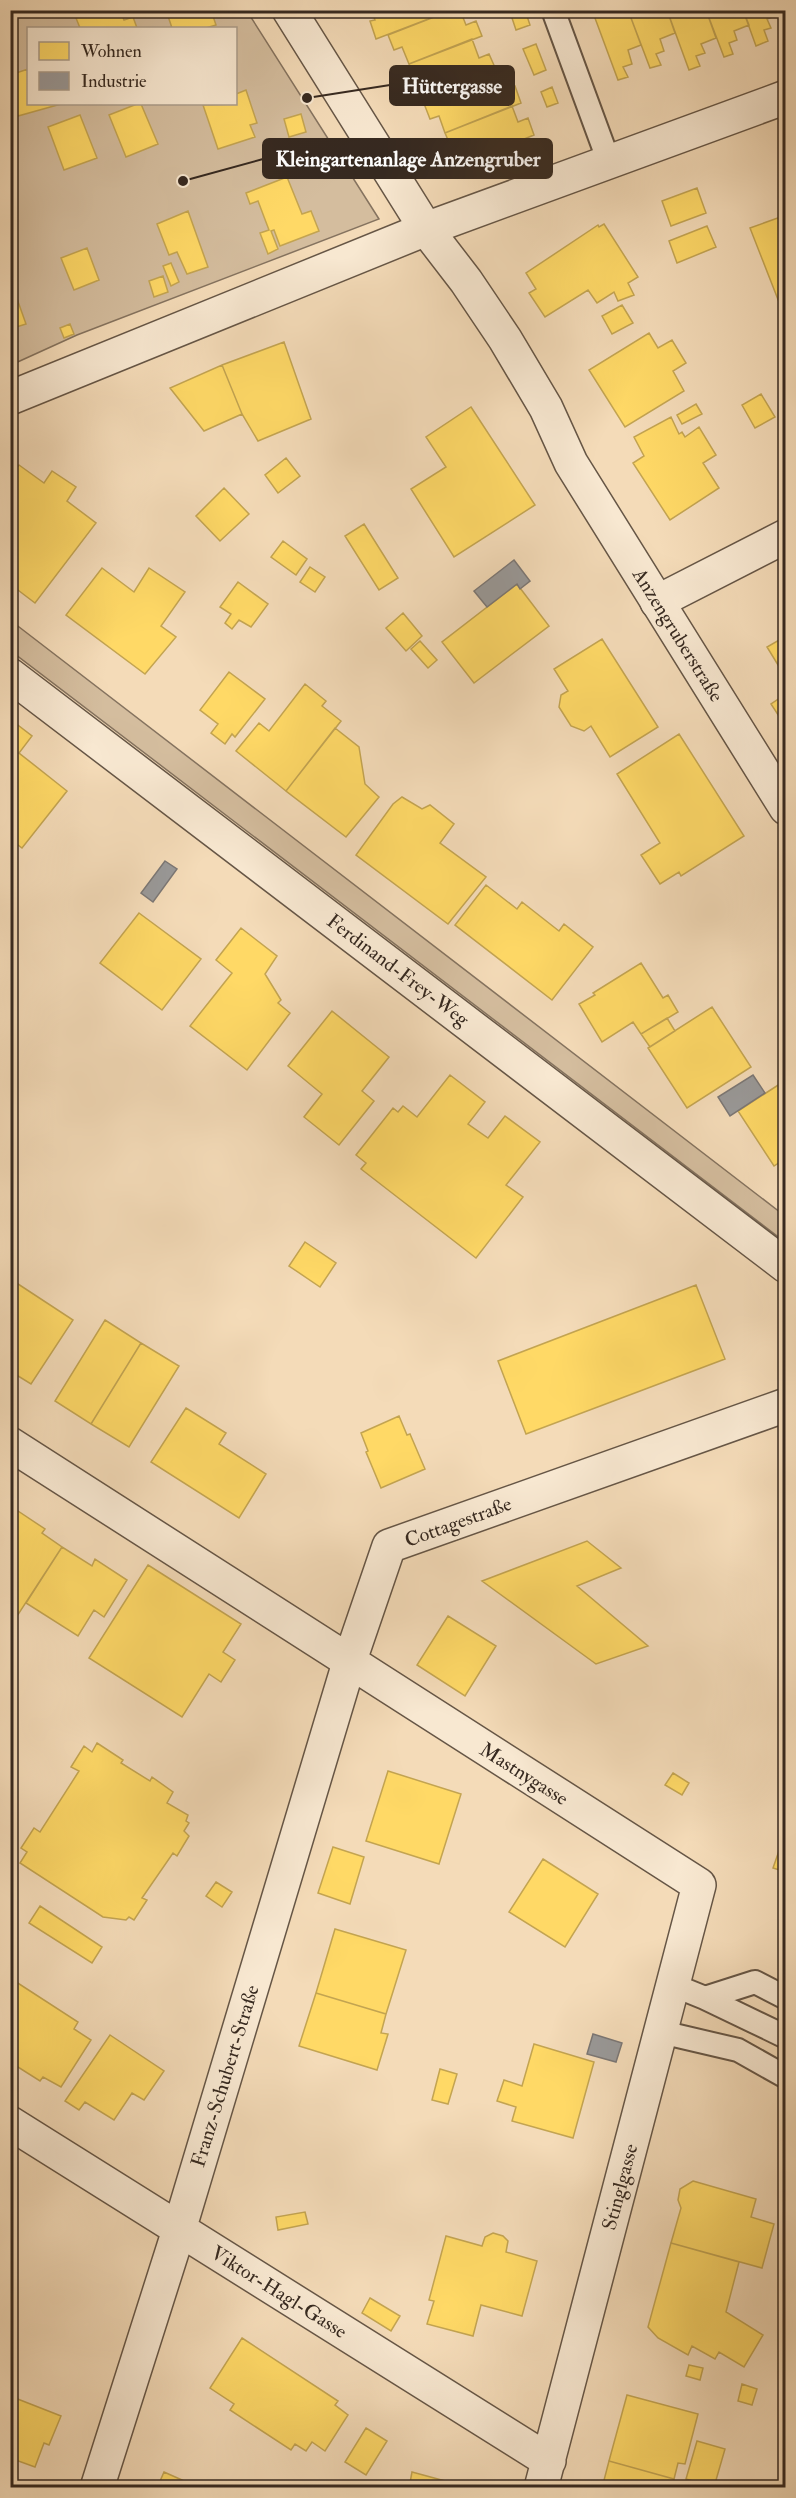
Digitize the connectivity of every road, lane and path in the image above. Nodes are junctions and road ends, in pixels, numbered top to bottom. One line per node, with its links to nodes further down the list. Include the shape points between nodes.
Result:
1 (289, 10): 5 (street, Anzengruberstraße)
2 (553, 10): 4 (lane)
3 (786, 97): 4 (street)
4 (609, 162): 5 (street)
5 (426, 229): 6 (street); 8 (street, Anzengruberstraße, via 450,288 530,413 571,463)
6 (10, 398)
7 (786, 536): 8 (street)
8 (657, 602): 10 (street, Anzengruberstraße)
9 (10, 675): 11 (street, Ferdinand-Frey-Weg)
10 (786, 808)
11 (786, 1266)
12 (786, 1405): 14 (street, Cottagestraße, via 389,1546)
13 (10, 1444): 14 (street)
14 (349, 1663): 15 (street, Mastnygasse); 23 (street, Franz-Schubert-Straße)
15 (699, 1885): 16 (street, Stinglgasse)
16 (673, 1985): 17 (lane); 19 (street, Stinglgasse)
17 (705, 1998): 18 (lane, via 755,1982); 20 (lane)
18 (786, 1998)
19 (661, 2032): 21 (lane, via 738,2050); 24 (street, Stinglgasse)
20 (786, 2037)
21 (786, 2077)
22 (10, 2123): 23 (street, Viktor-Hagl-Gasse)
23 (179, 2230): 24 (street, Viktor-Hagl-Gasse); 25 (street, Franz-Schubert-Straße)
24 (545, 2474)
25 (97, 2487)

